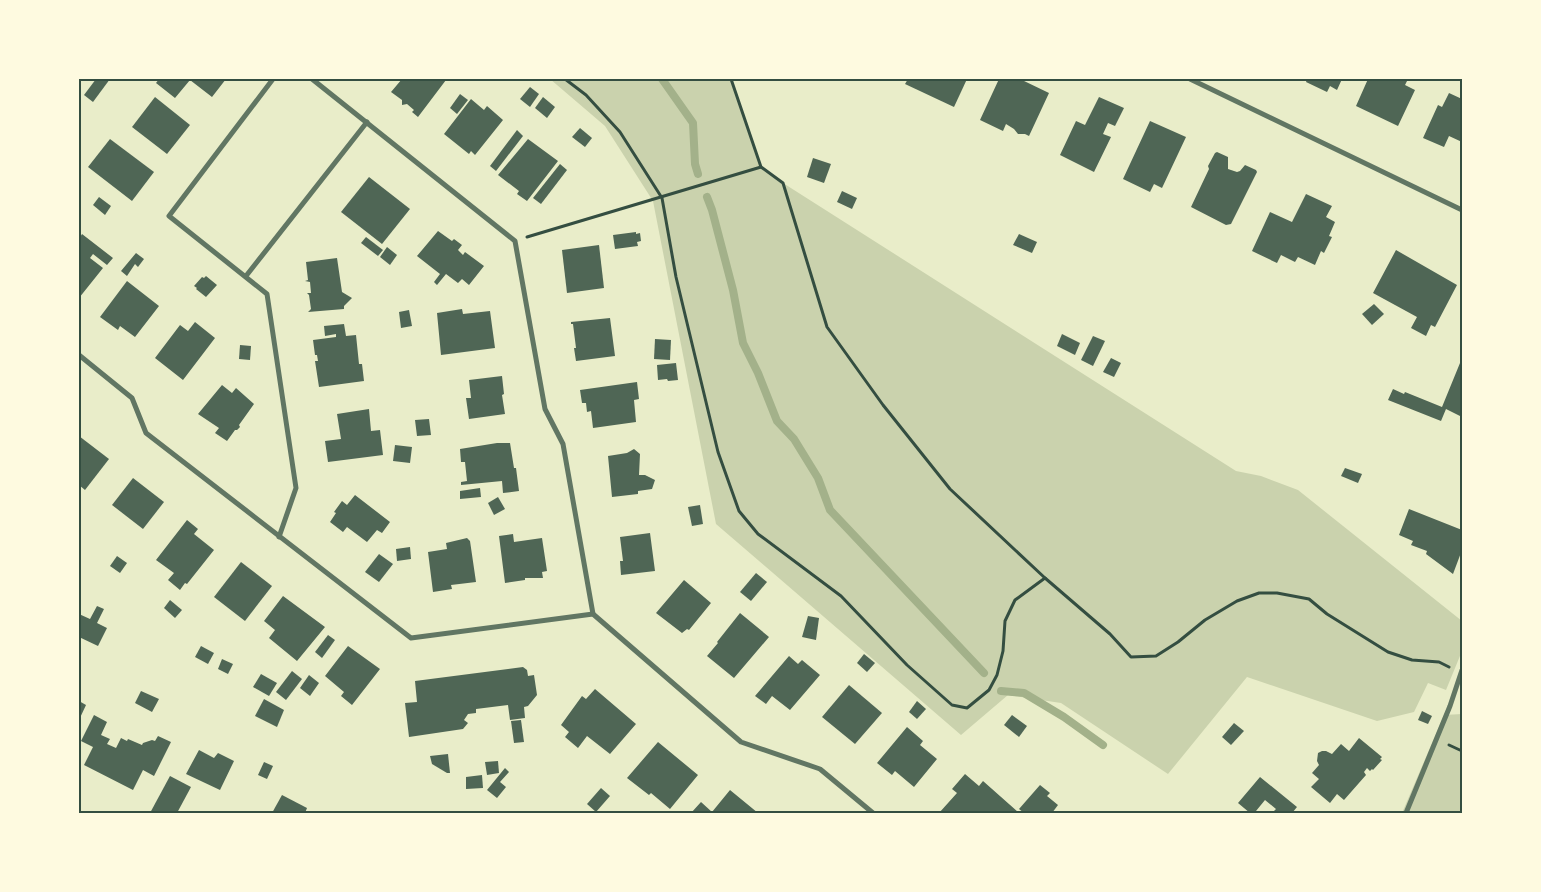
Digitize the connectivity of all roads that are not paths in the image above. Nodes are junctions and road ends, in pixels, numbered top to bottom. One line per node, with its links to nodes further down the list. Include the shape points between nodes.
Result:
1 (273, 79): 6 (street, via 169,216)
2 (312, 79): 4 (street)
3 (1190, 79): 5 (street)
4 (367, 122): 6 (street); 9 (street, via 515,241 545,409 563,444)
5 (1462, 210)
6 (246, 276): 8 (street, via 267,294 296,488)
7 (79, 355): 8 (street, via 132,398 146,433)
8 (279, 537): 9 (street, via 411,638)
9 (593, 614): 11 (street, via 740,742 820,769)
10 (1462, 672): 12 (street)
11 (873, 813)
12 (1406, 813)

